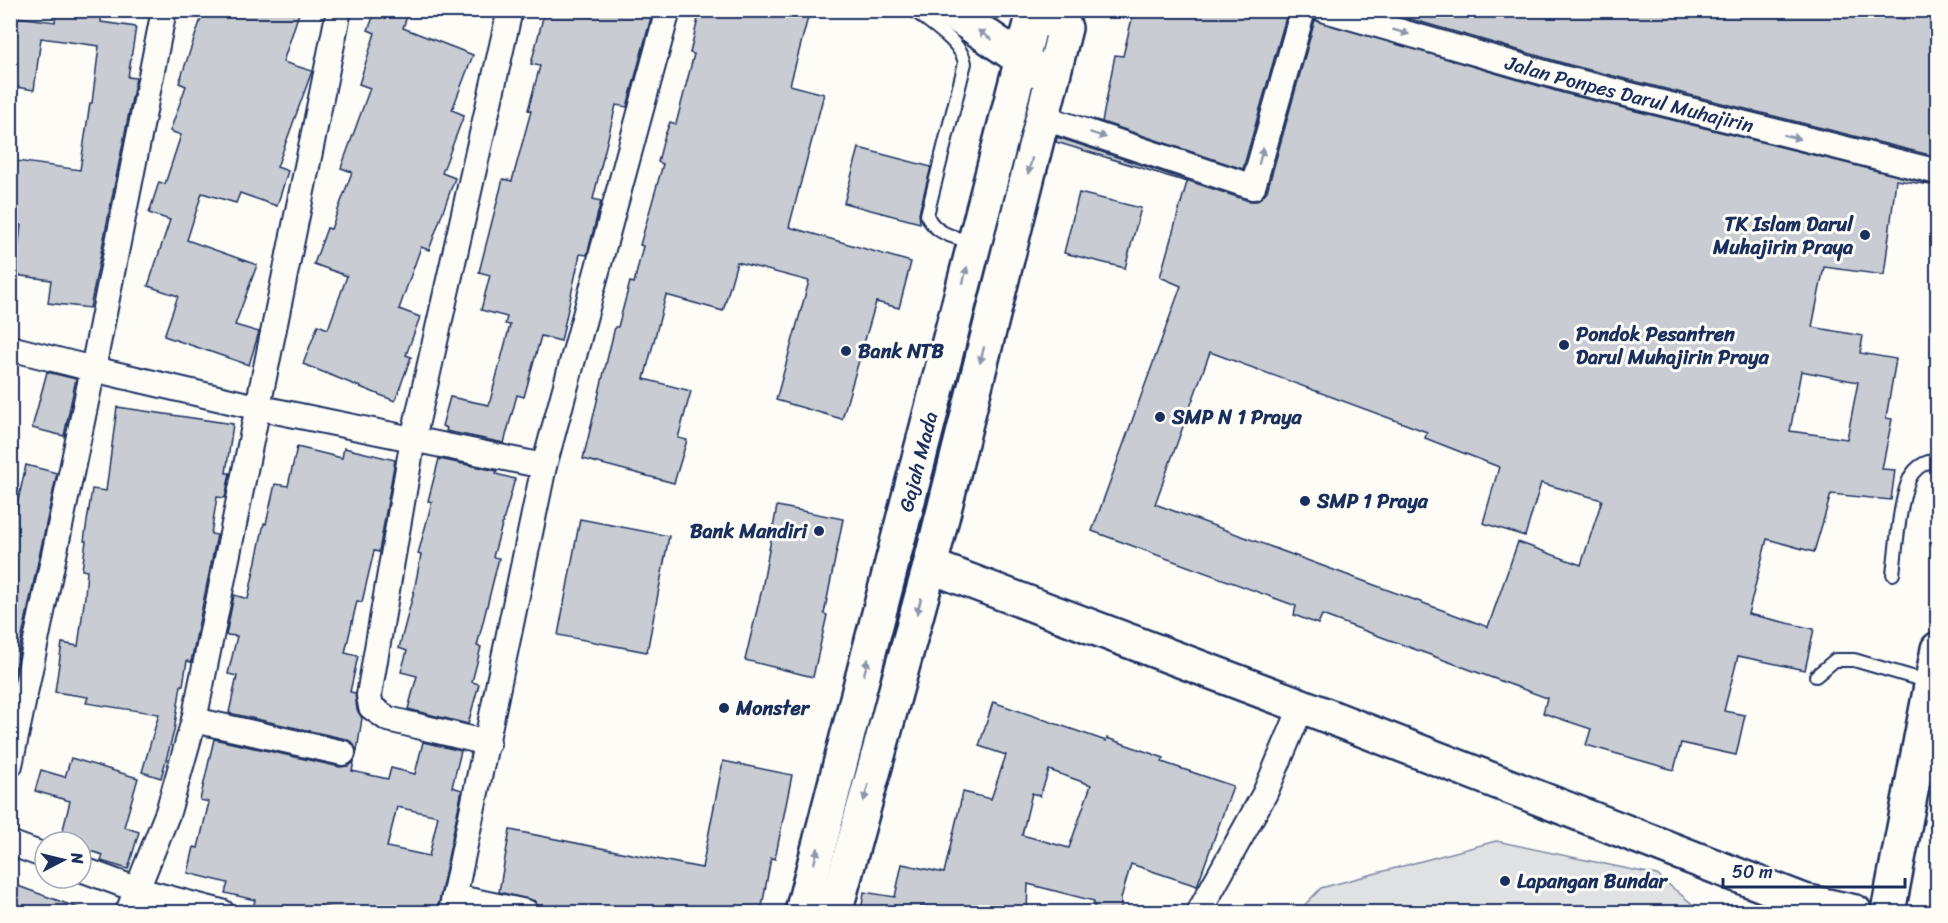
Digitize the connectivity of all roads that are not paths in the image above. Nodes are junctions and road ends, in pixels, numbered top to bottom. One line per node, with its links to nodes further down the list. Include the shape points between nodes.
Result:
1 (164, 10): 16 (street)
2 (339, 10): 17 (street)
3 (510, 10): 18 (street)
4 (668, 10): 20 (street)
5 (914, 10): 14 (lane, via 956,46 965,63 927,215 940,231)
6 (949, 10): 10 (main road, one-way to 6)
7 (1303, 10): 12 (street, one-way to 7, via 1253,187)
8 (1325, 10): 13 (street, Jalan Ponpes Darul Muhajirin, one-way to 13, via 1566,79)
9 (1033, 11): 10 (main road, Gajah Mada); 11 (main road, Gajah Mada, via 1065,28)
10 (1022, 59): 11 (main road); 14 (main road, Gajah Mada)
11 (1050, 78): 12 (main road, Gajah Mada)
12 (1042, 117): 21 (main road, Gajah Mada, one-way to 21)
13 (1938, 172)
14 (973, 242): 39 (main road, Gajah Mada, one-way to 14)
15 (10, 348): 16 (street)
16 (93, 369): 17 (street); 30 (street)
17 (256, 407): 18 (street); 27 (street)
18 (413, 439): 20 (street); 28 (street, via 369,701 379,715 388,719)
19 (1938, 460): 22 (lane, via 1915,470 1910,478)
20 (544, 466): 28 (street)
21 (930, 566): 26 (main road); 40 (main road, Gajah Mada, one-way to 40)
22 (1893, 574)
23 (1938, 649): 25 (main road)
24 (1816, 676): 25 (lane, via 1834,660 1854,660)
25 (1930, 682): 43 (main road)
26 (1302, 706): 41 (street, via 1265,793); 42 (main road, via 1804,901)
27 (194, 720): 29 (street); 34 (street, via 168,812)
28 (488, 743): 35 (street)
29 (343, 753)
30 (10, 765)
31 (10, 843): 32 (street)
32 (33, 852)
33 (93, 874): 34 (street)
34 (138, 891): 36 (street); 37 (street)
35 (453, 905): 38 (street)
36 (128, 912)
37 (222, 912)
38 (525, 912)
39 (802, 912)
40 (835, 912)
41 (1198, 912)
42 (1855, 912)
43 (1888, 912)

